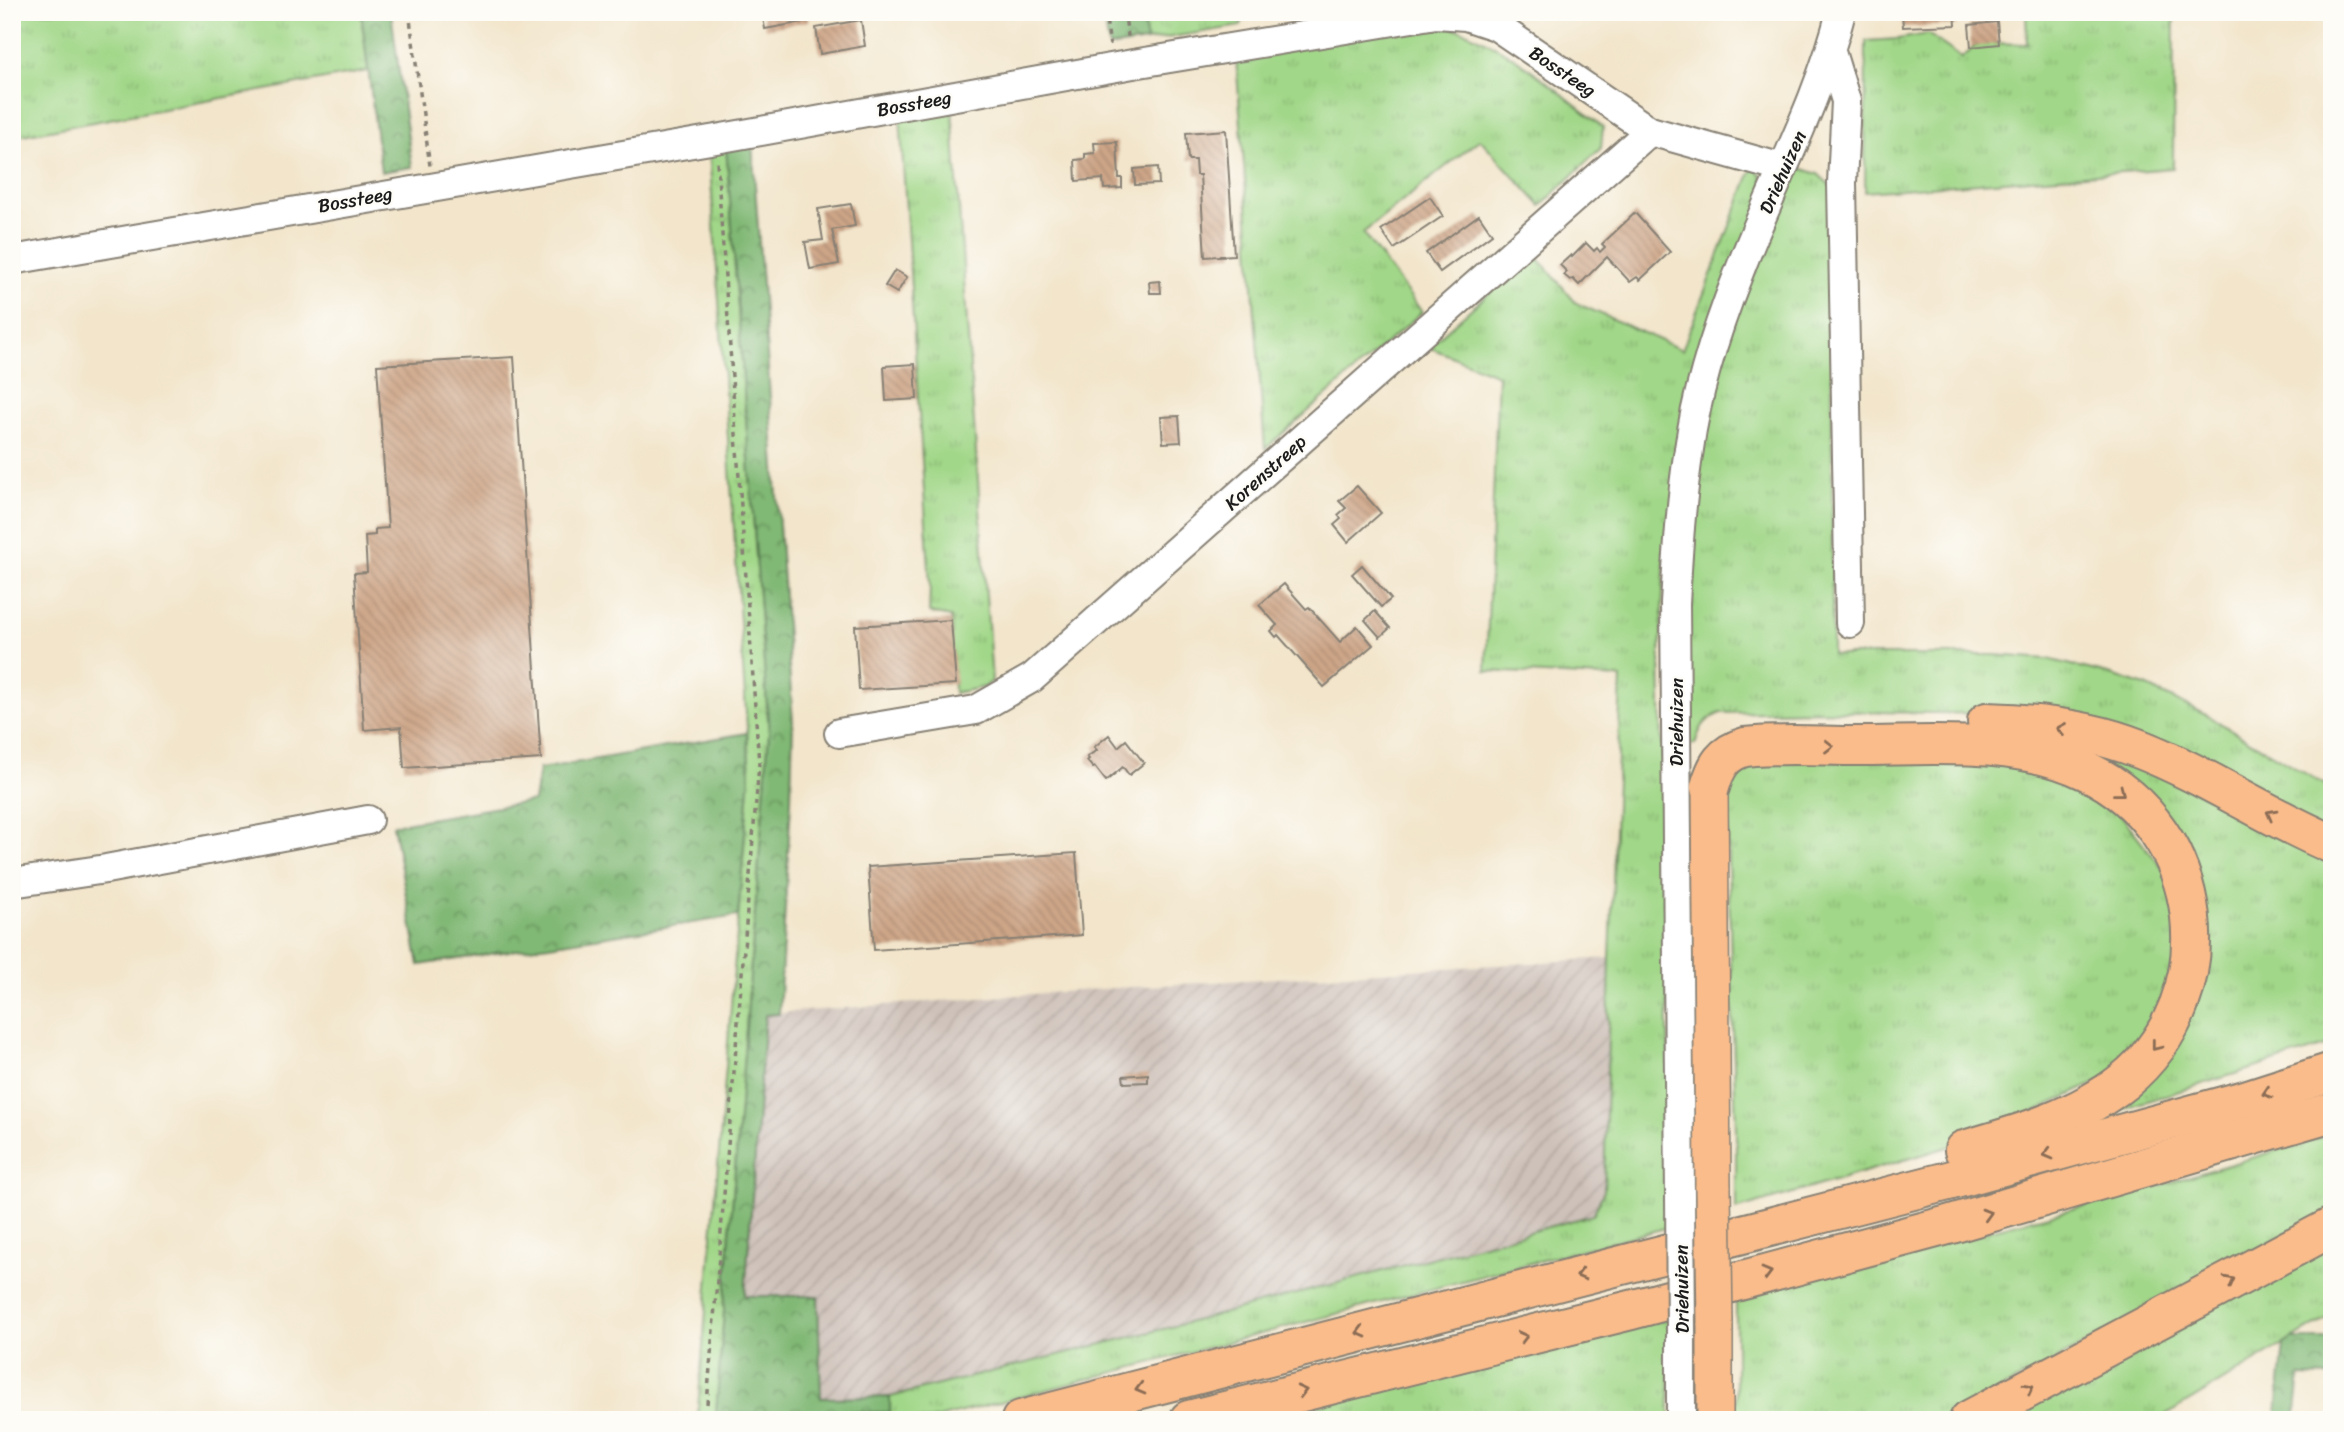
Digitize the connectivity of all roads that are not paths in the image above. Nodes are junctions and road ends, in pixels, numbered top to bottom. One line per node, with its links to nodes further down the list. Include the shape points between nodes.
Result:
1 (1841, 12): 2 (street, Driehuizen)
2 (1832, 52): 4 (street, Driehuizen); 6 (street, Driehuizen, via 1846,101 1842,183)
3 (1650, 131): 4 (street, Bossteeg); 5 (street, Bossteeg, via 1496,26 1466,16 1436,14); 7 (street, Korenstreep, via 1032,678 976,710)
4 (1782, 168): 18 (street, Driehuizen, bridge, via 1738,274 1703,380 1681,506 1675,603)
5 (12, 260)
6 (1850, 624)
7 (839, 733)
8 (1710, 787): 10 (highway, one-way to 8, via 2138,748 2092,735 2012,723 1747,723 1715,741); 15 (highway, one-way to 15, via 1725,756 1754,746 1977,747 2055,758 2118,790 2160,835 2188,899 2191,956 2180,1004 2161,1040 2123,1082 2077,1111 2010,1137 1771,1208); 19 (main road, Driehuizen, bridge)
9 (369, 820): 11 (street)
10 (2332, 844)
11 (12, 883)
12 (2332, 1072): 15 (highway, one-way to 15, via 1948,1181)
13 (2332, 1112): 17 (highway, one-way to 13, via 1948,1225)
14 (2332, 1227): 20 (highway, one-way to 14)
15 (1647, 1258): 16 (highway, one-way to 16)
16 (1021, 1420)
17 (1189, 1420)
18 (1681, 1420)
19 (1715, 1420)
20 (1969, 1420)

